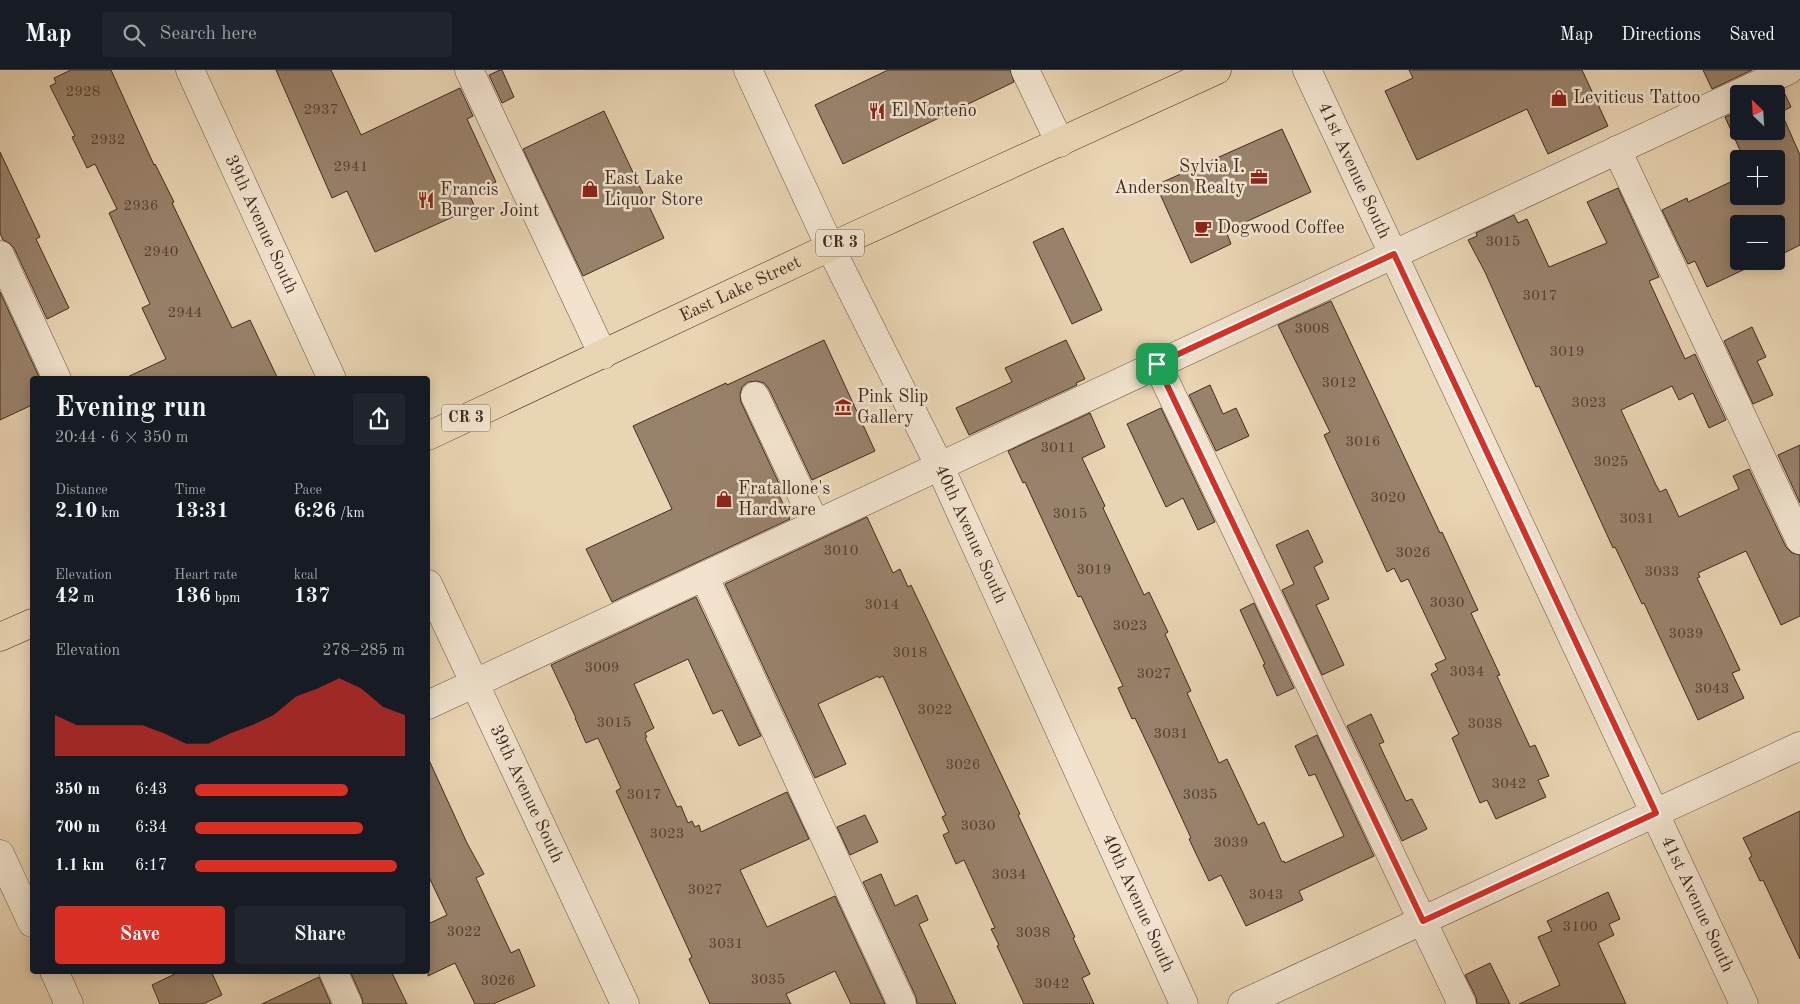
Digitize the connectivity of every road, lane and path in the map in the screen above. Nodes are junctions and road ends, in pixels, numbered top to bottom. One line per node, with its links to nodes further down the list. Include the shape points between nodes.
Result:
1 (190, 70): 16 (street, 39th Avenue South)
2 (469, 70): 13 (street)
3 (748, 70): 10 (street, 40th Avenue South)
4 (1025, 70): 8 (street)
5 (1216, 70): 8 (main road, East Lake Street / CR 3)
6 (1307, 70): 11 (street, 41st Avenue South)
7 (1789, 70): 9 (street)
8 (1060, 143): 10 (main road, East Lake Street / CR 3)
9 (1617, 150): 11 (street); 21 (street)
10 (830, 247): 13 (main road, East Lake Street / CR 3); 19 (street, 40th Avenue South)
11 (1394, 254): 14 (street); 29 (street, 41st Avenue South)
12 (0, 256): 15 (street)
13 (603, 355): 18 (main road, East Lake Street / CR 3)
14 (1157, 364): 19 (street); 33 (street)
15 (56, 376)
16 (331, 376)
17 (755, 396): 20 (street)
18 (430, 435)
19 (939, 465): 20 (street); 40 (street, 40th Avenue South)
20 (815, 523): 22 (street)
21 (1800, 540)
22 (704, 576): 26 (street); 39 (street)
23 (430, 588): 26 (street, 39th Avenue South)
24 (30, 623): 25 (main road)
25 (0, 637)
26 (474, 683): 27 (street); 38 (street, 39th Avenue South)
27 (430, 704)
28 (1800, 746): 29 (street)
29 (1656, 813): 33 (street); 43 (street, 41st Avenue South)
30 (0, 854): 31 (street)
31 (10, 899): 32 (street)
32 (30, 921)
33 (1423, 921): 41 (street); 42 (street)
34 (55, 974): 36 (street)
35 (334, 974): 37 (street)
36 (69, 1004)
37 (348, 1004)
38 (624, 1004)
39 (902, 1004)
40 (1184, 1004)
41 (1242, 1004)
42 (1462, 1004)
43 (1744, 1004)

